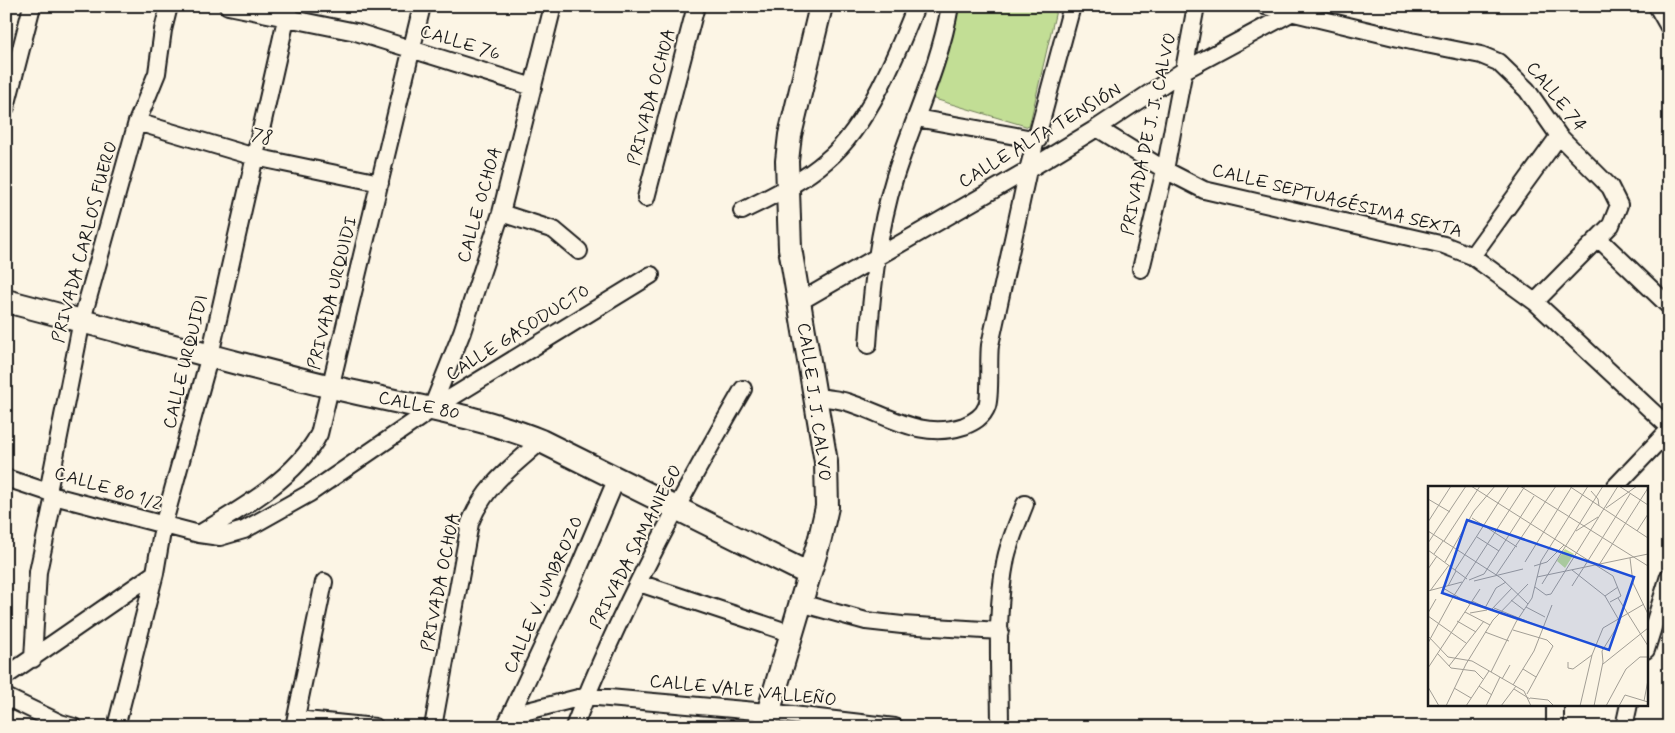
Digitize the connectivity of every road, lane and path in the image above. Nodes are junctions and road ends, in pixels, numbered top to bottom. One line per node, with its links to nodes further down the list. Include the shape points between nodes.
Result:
1 (32, 6): 20 (street)
2 (169, 6): 22 (street, PRIVADA CARLOS FUERO, via 158,74)
3 (228, 6): 15 (street, CALLE 76)
4 (422, 6): 17 (street, PRIVADA URQUIDI)
5 (553, 6): 19 (street, CALLE OCHOA)
6 (696, 6): 31 (street, PRIVADA OCHOA)
7 (821, 6): 30 (street, CALLE J. J. CALVO, via 789,141)
8 (916, 6): 30 (street, via 882,79 850,135 827,160)
9 (950, 6): 21 (street, via 940,50)
10 (1072, 6): 25 (street)
11 (1196, 6): 18 (street, PRIVADA DE J. J. CALVO)
12 (1265, 6): 14 (street, CALLE 74)
13 (1657, 6): 16 (street)
14 (1297, 10): 18 (street, CALLE ALTA TENSIÓN); 24 (street, CALLE 74, via 1481,55 1498,62 1527,90)
15 (288, 12): 17 (street, CALLE 76); 26 (street, CALLE URQUIDI)
16 (1669, 27)
17 (412, 49): 19 (street, CALLE 76); 29 (street, PRIVADA URQUIDI)
18 (1183, 71): 23 (street, CALLE ALTA TENSIÓN); 28 (street, PRIVADA DE J. J. CALVO)
19 (533, 87): 33 (street, CALLE OCHOA)
20 (6, 106)
21 (916, 118): 25 (street); 36 (street, via 886,210)
22 (137, 122): 26 (street, 78); 44 (street, PRIVADA CARLOS FUERO)
23 (1097, 128): 27 (street, CALLE ALTA TENSIÓN); 28 (street, CALLE SEPTUAGÉSIMA SEXTA)
24 (1559, 136): 34 (street, CALLE 74, via 1610,187 1619,205 1615,218); 37 (street)
25 (1038, 140): 27 (street)
26 (256, 157): 29 (street, 78); 46 (street, CALLE URQUIDI)
27 (1028, 170): 36 (street, CALLE ALTA TENSIÓN); 49 (street, via 990,345 988,401 982,414 969,424 946,431 923,430 843,400)
28 (1165, 170): 37 (street, CALLE SEPTUAGÉSIMA SEXTA, via 1204,190 1444,246); 38 (street, PRIVADA DE J. J. CALVO)
29 (380, 183): 47 (street, PRIVADA URQUIDI)
30 (787, 189): 32 (street); 41 (street, CALLE J. J. CALVO, via 790,248)
31 (646, 198)
32 (742, 211)
33 (501, 213): 35 (street, via 554,230); 50 (street, CALLE OCHOA, via 462,332)
34 (1598, 239): 42 (street); 43 (street)
35 (579, 251)
36 (878, 254): 41 (street, CALLE ALTA TENSIÓN); 45 (street)
37 (1472, 256): 42 (street, CALLE SEPTUAGÉSIMA SEXTA)
38 (1141, 269)
39 (651, 275): 50 (street, CALLE GASODUCTO)
40 (6, 301): 44 (street, CALLE 80)
41 (799, 302): 49 (street, CALLE J. J. CALVO)
42 (1535, 302): 51 (street, CALLE SEPTUAGÉSIMA SEXTA)
43 (1669, 306)
44 (82, 320): 46 (street, CALLE 80); 56 (street, PRIVADA CARLOS FUERO)
45 (868, 345)
46 (210, 355): 47 (street, CALLE 80); 59 (street, CALLE URQUIDI)
47 (331, 387): 50 (street, CALLE 80); 60 (street, PRIVADA URQUIDI, via 319,434 310,451 256,497)
48 (743, 389): 58 (street, PRIVADA SAMANIEGO)
49 (816, 397): 62 (street, CALLE J. J. CALVO, via 826,462 827,507)
50 (431, 410): 52 (street, CALLE 80, via 486,421); 60 (street, CALLE GASODUCTO, via 337,476 265,520 220,537)
51 (1669, 429): 55 (street)
52 (541, 441): 54 (street, CALLE 80); 82 (street, PRIVADA OCHOA, via 488,488 470,523)
53 (6, 478): 56 (street, CALLE 80 1/2)
54 (617, 478): 58 (street, CALLE 80); 77 (street, CALLE V. UMBROZO)
55 (1616, 486)
56 (51, 494): 59 (street, CALLE 80 1/2); 70 (street, PRIVADA CARLOS FUERO, via 38,572)
57 (1025, 504): 67 (street, via 1007,556)
58 (675, 507): 62 (street, CALLE 80); 65 (street, PRIVADA SAMANIEGO)
59 (163, 526): 60 (street, CALLE 80 1/2); 61 (street, CALLE URQUIDI)
60 (199, 534)
61 (155, 573): 70 (street); 80 (street, CALLE URQUIDI)
62 (809, 574): 66 (street, CALLE J. J. CALVO)
63 (1669, 576): 69 (street)
64 (324, 582): 78 (street)
65 (639, 583): 68 (street); 72 (street, PRIVADA SAMANIEGO)
66 (800, 603): 67 (street, via 866,621); 68 (street, CALLE J. J. CALVO)
67 (1000, 631): 85 (street)
68 (790, 633): 76 (street, CALLE J. J. CALVO)
69 (1648, 644)
70 (33, 659): 71 (street)
71 (6, 676)
72 (586, 696): 76 (street, CALLE VALE VALLEÑO); 77 (street, CALLE VALE VALLEÑO); 83 (street, PRIVADA SAMANIEGO)
73 (6, 697): 79 (street)
74 (1554, 706): 86 (street)
75 (1629, 706): 87 (street)
76 (765, 719): 84 (street, CALLE VALE VALLEÑO)
77 (509, 721)
78 (295, 723): 81 (street)
79 (74, 727)
80 (116, 727)
81 (375, 727)
82 (433, 727)
83 (574, 727)
84 (895, 727)
85 (1000, 727)
86 (1555, 727)
87 (1624, 727)

